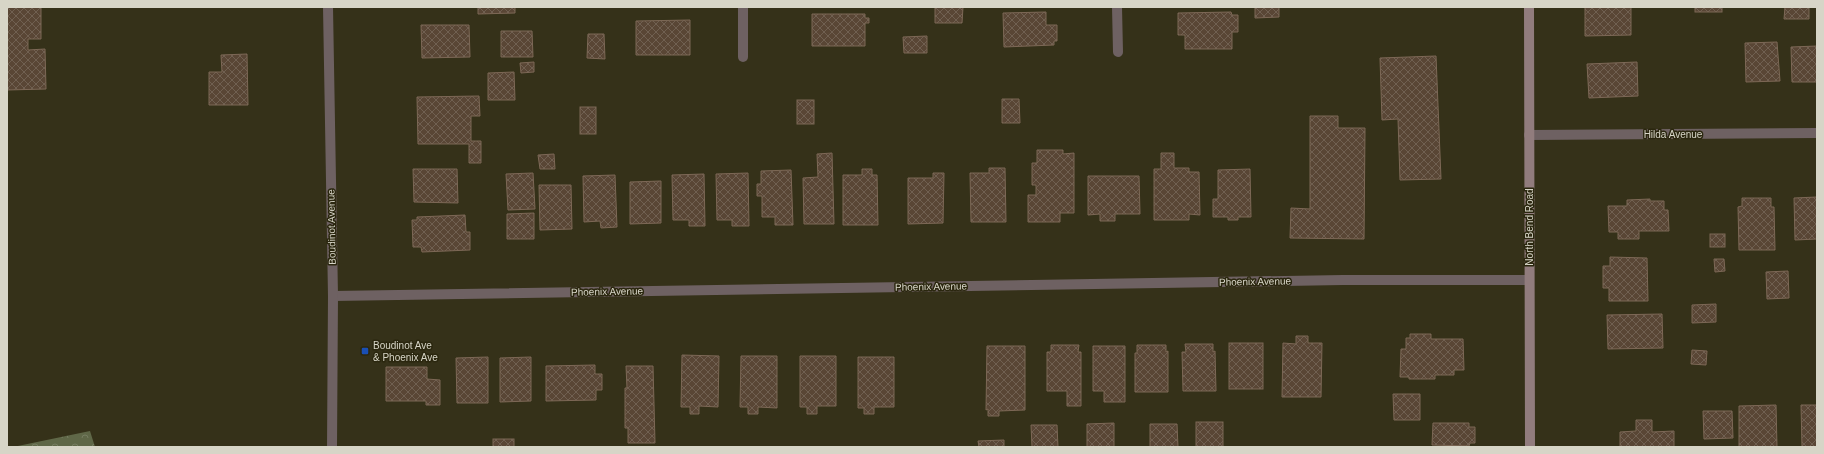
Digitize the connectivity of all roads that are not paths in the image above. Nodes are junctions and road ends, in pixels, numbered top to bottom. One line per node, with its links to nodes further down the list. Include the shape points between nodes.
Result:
1 (328, 7): 10 (street, Boudinot Avenue)
2 (743, 7): 6 (street)
3 (1117, 7): 5 (street)
4 (1529, 7): 8 (main road, North Bend Road)
5 (1118, 52)
6 (743, 57)
7 (1817, 133): 8 (street, Hilda Avenue)
8 (1529, 135): 9 (main road, North Bend Road)
9 (1529, 280): 10 (street, Phoenix Avenue, via 1343,280); 12 (main road, North Bend Road)
10 (333, 296): 11 (street, Boudinot Avenue)
11 (332, 447)
12 (1530, 447)

